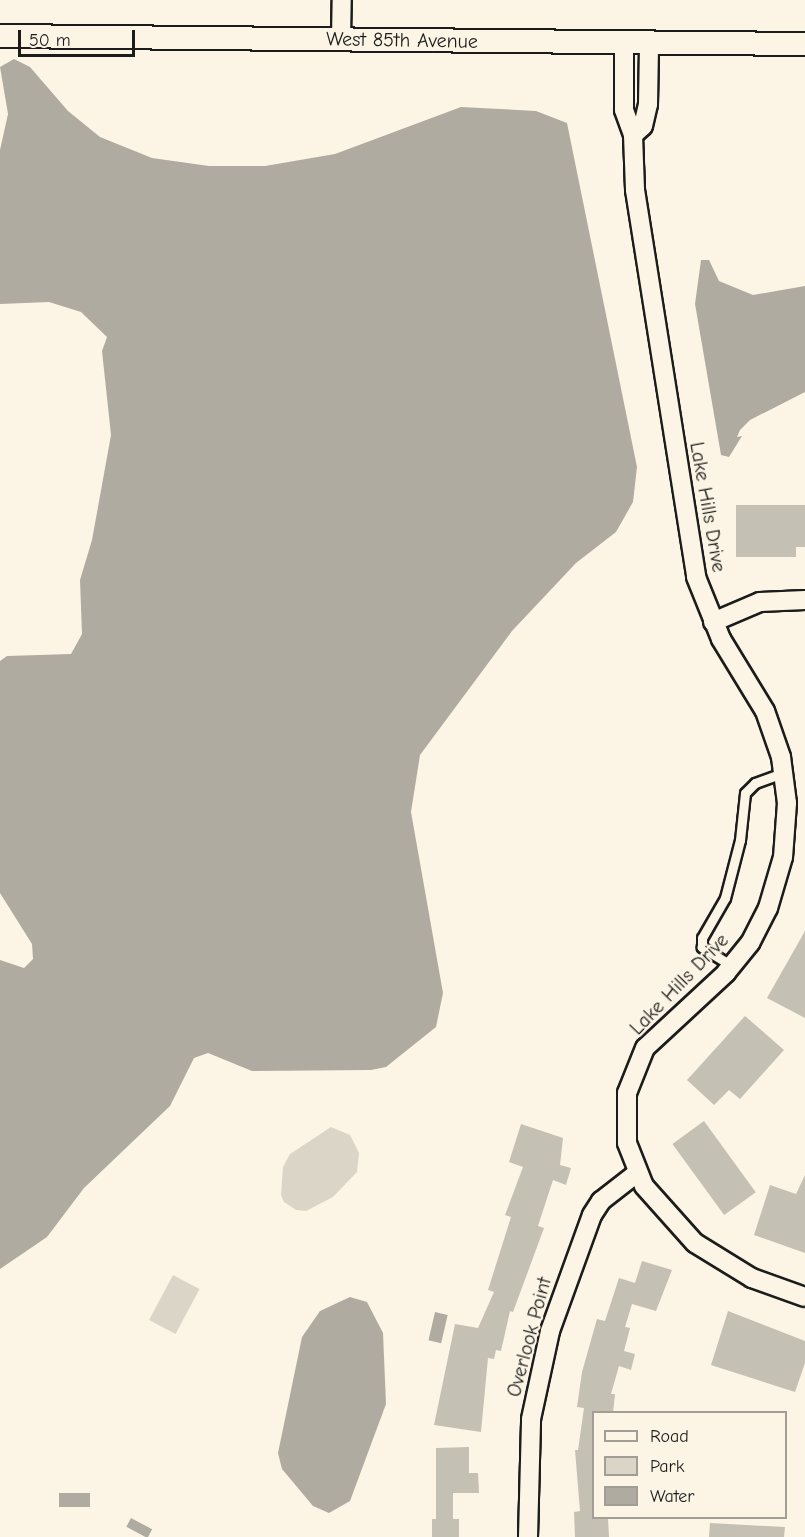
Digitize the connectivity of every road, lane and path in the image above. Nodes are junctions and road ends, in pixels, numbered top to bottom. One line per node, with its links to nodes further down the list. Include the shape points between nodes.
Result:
1 (342, 0): 3 (street)
2 (0, 36): 3 (street, West 85th Avenue)
3 (341, 39): 4 (street, West 85th Avenue)
4 (624, 43): 5 (street, West 85th Avenue); 7 (street, Lake Hills Drive, via 624,110)
5 (649, 44): 6 (street, West 85th Avenue); 7 (street, via 648,104 643,126)
6 (805, 44)
7 (633, 135): 9 (street, Lake Hills Drive, via 635,190 693,561)
8 (805, 600): 9 (street, via 760,602)
9 (713, 622): 10 (street, Lake Hills Drive, via 765,711)
10 (783, 773): 11 (street, Lake Hills Drive, via 786,838 775,891 750,944); 11 (lane, via 755,783 745,793 740,840 725,898 702,938 702,946)
11 (732, 966): 12 (street, Lake Hills Drive, via 708,992 656,1034 638,1062 624,1112 627,1143)
12 (637, 1173): 13 (street, Lake Hills Drive, via 663,1212 708,1254 752,1278); 14 (street, Overlook Point, via 611,1192 592,1215 550,1331 531,1419)
13 (805, 1297)
14 (528, 1537)

